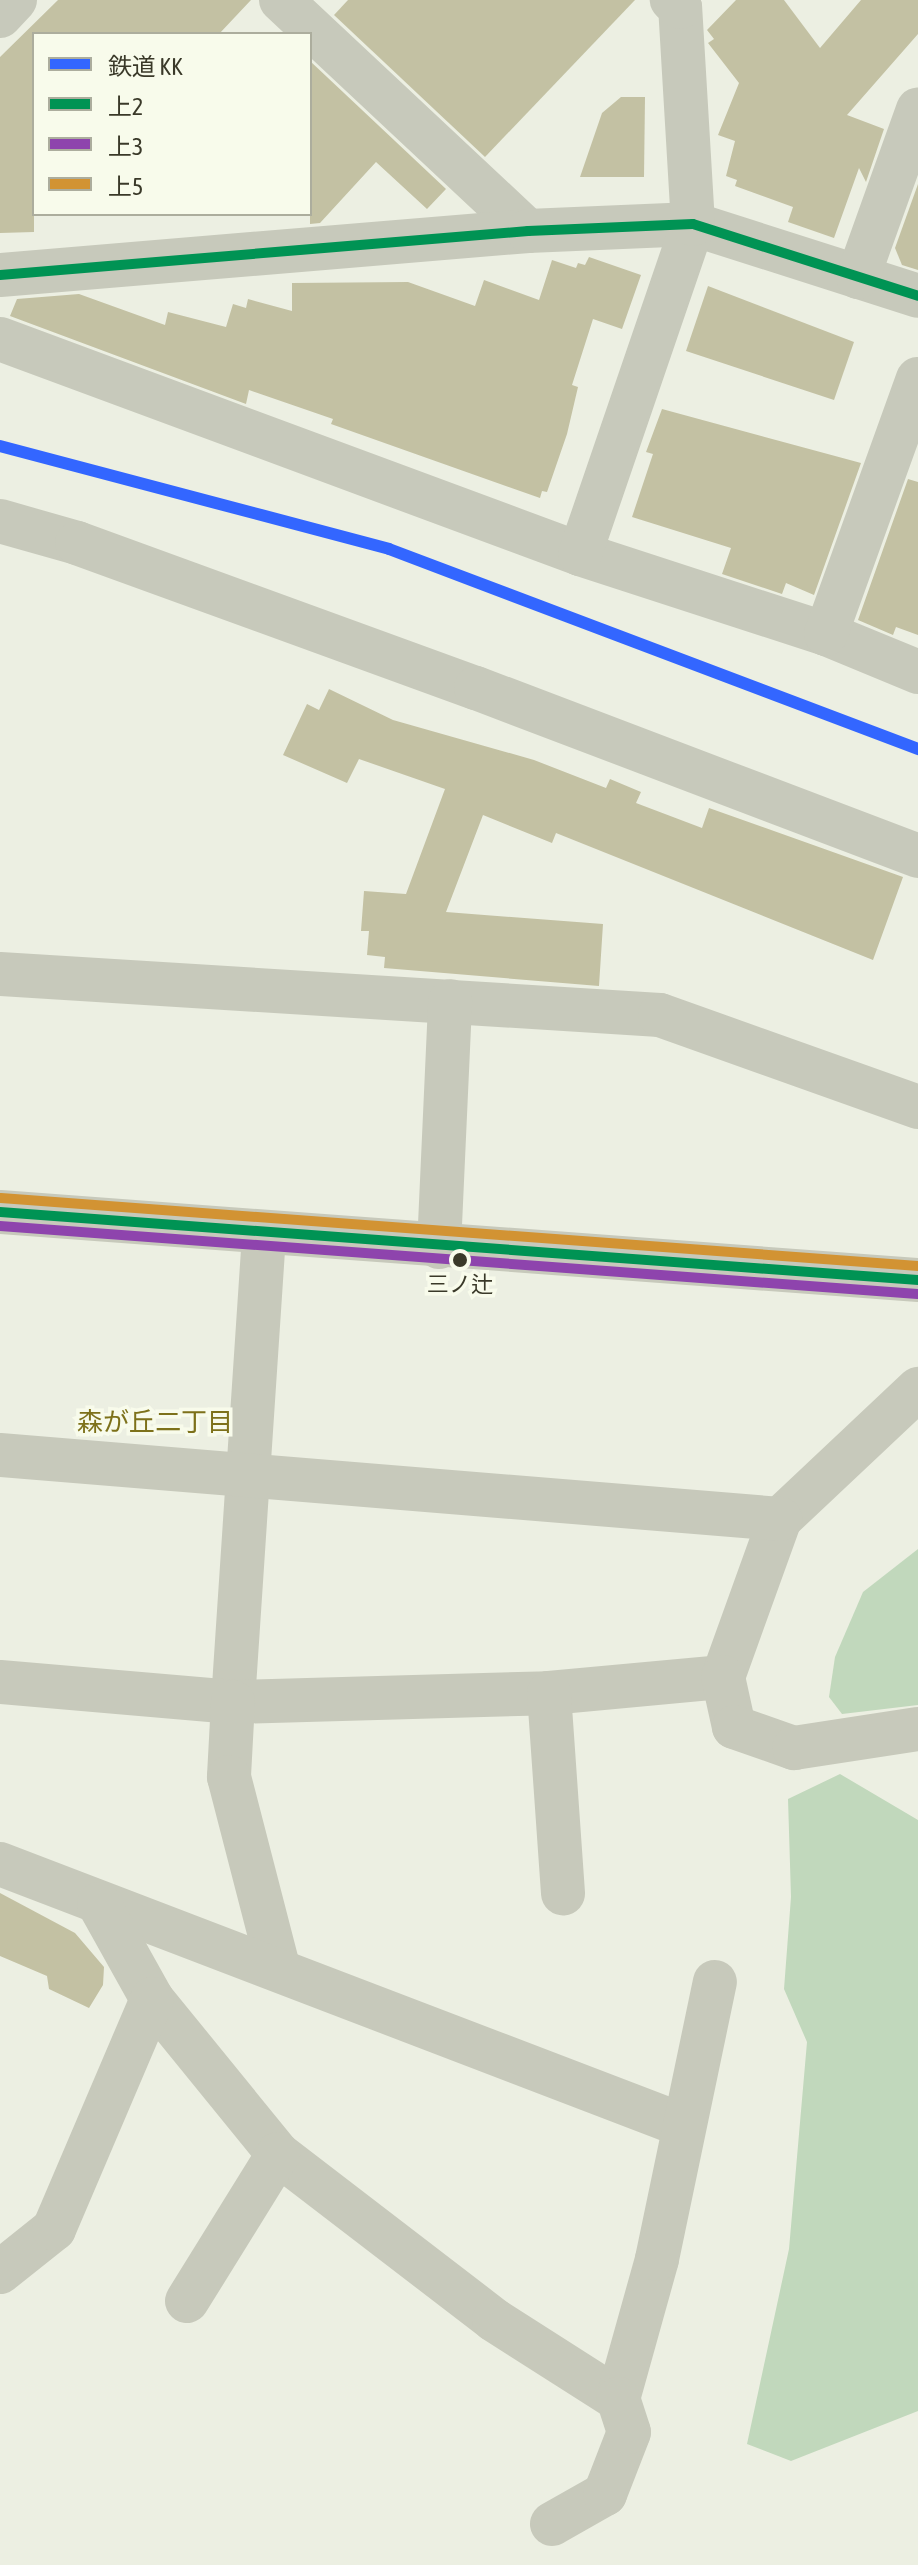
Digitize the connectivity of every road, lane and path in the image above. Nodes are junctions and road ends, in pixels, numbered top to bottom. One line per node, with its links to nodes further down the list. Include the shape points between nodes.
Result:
1 (15, 0): 4 (street)
2 (281, 0): 7 (street)
3 (679, 2): 6 (street)
4 (0, 16)
5 (918, 109): 9 (street)
6 (693, 224): 7 (street); 9 (street); 14 (street)
7 (528, 231): 8 (street)
8 (0, 275)
9 (858, 277): 10 (street)
10 (918, 296)
11 (0, 339): 14 (street)
12 (918, 379): 15 (street)
13 (0, 521): 17 (street, via 77,543 476,688)
14 (580, 554): 15 (street)
15 (826, 634): 16 (street)
16 (918, 672)
17 (918, 856)
18 (0, 974): 19 (street)
19 (450, 1001): 20 (street, via 660,1015); 23 (street)
20 (918, 1107)
21 (0, 1212): 22 (street)
22 (264, 1235): 23 (street); 27 (street)
23 (439, 1247): 24 (street)
24 (918, 1280)
25 (918, 1389): 28 (street)
26 (0, 1455): 27 (street)
27 (252, 1474): 28 (street); 32 (street)
28 (780, 1519): 29 (street)
29 (723, 1677): 31 (street); 33 (street, via 734,1727 794,1748)
30 (0, 1682): 32 (street)
31 (549, 1693): 32 (street); 35 (street)
32 (233, 1702): 37 (street, via 229,1777)
33 (918, 1729)
34 (0, 1864): 36 (street)
35 (563, 1894)
36 (99, 1904): 37 (street); 39 (street)
37 (278, 1967): 40 (street)
38 (715, 1982): 40 (street)
39 (152, 1999): 41 (street); 42 (street, via 54,2229)
40 (682, 2125): 44 (street, via 657,2259)
41 (278, 2154): 43 (street); 44 (street, via 494,2320)
42 (0, 2272)
43 (187, 2301)
44 (618, 2399): 45 (street, via 629,2432 605,2494)
45 (552, 2524)

